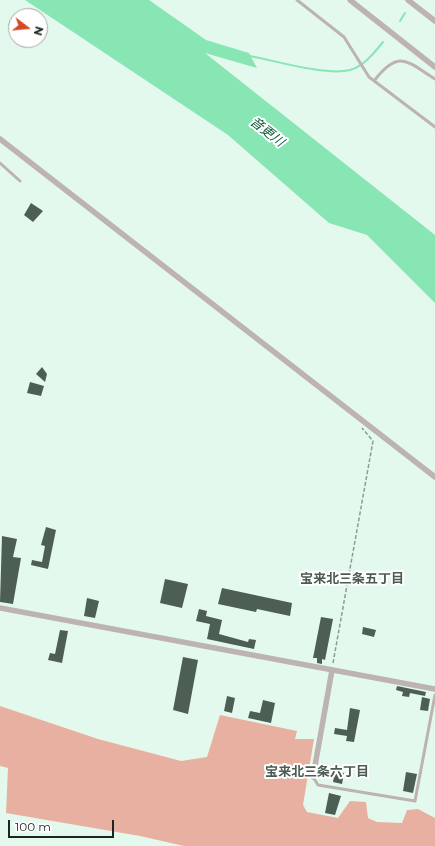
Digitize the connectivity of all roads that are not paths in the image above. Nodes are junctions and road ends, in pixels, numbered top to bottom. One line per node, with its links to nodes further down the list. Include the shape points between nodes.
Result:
1 (297, 0): 7 (lane, via 344,37 365,72)
2 (350, 0): 5 (street)
3 (408, 0): 4 (street)
4 (435, 21)
5 (435, 67)
6 (435, 79): 7 (lane, via 407,62 398,61 389,64)
7 (374, 81): 8 (lane)
8 (435, 128)
9 (0, 138): 12 (street)
10 (0, 163): 11 (lane)
11 (20, 181)
12 (435, 477)
13 (0, 608): 14 (street)
14 (332, 670): 15 (street); 17 (street)
15 (435, 689)
16 (435, 695): 17 (lane, via 415,801 318,785)
17 (313, 777)

